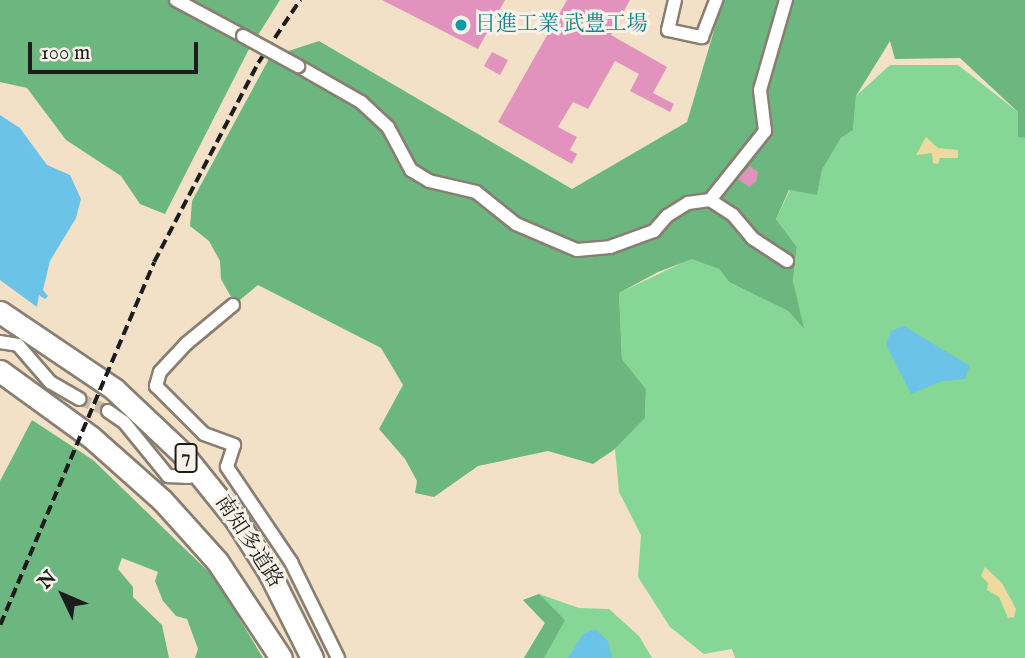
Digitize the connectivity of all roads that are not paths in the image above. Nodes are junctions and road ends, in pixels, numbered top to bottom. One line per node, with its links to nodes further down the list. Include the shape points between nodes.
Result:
1 (176, 0): 5 (street, bridge, via 361,102 379,119 411,170 429,181 476,192 516,225 577,250 610,247 632,239 654,230 688,203)
2 (675, 0): 3 (street, via 668,30 702,37)
3 (716, 0)
4 (786, 0): 5 (street, via 760,90 765,131)
5 (710, 200): 6 (street, via 733,215 752,239)
6 (787, 261)
7 (233, 305): 16 (street, via 186,344 156,380 159,392 195,427 234,444 221,470 291,562)
8 (0, 312): 15 (highway, 南知多道路 / 7, via 114,389 183,454 236,520 269,572)
9 (0, 342): 11 (street, via 18,345 50,382)
10 (0, 371): 14 (highway, 南知多道路 / 7, via 91,437 162,500 217,561)
11 (79, 399)
12 (108, 411): 13 (street, via 124,422 167,476)
13 (189, 477)
14 (281, 658)
15 (312, 658)
16 (338, 658)

